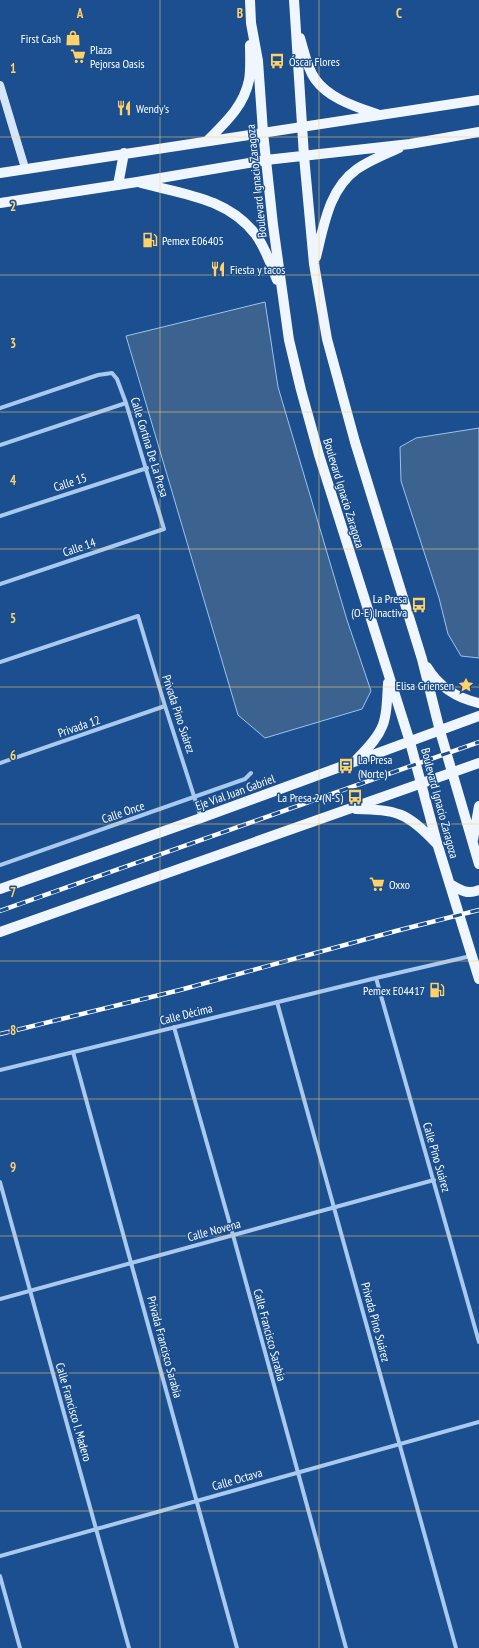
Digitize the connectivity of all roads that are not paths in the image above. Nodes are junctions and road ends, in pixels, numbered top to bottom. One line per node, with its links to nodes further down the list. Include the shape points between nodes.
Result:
1 (250, 0): 3 (main road, Boulevard Ignacio Zaragoza)
2 (294, 0): 4 (main road, Boulevard Ignacio Zaragoza)
3 (250, 23): 9 (main road, Boulevard Ignacio Zaragoza, via 258,61); 11 (main road, via 250,79 244,98 226,122)
4 (296, 23): 7 (main road, via 307,62 315,79 337,98); 8 (main road, Boulevard Ignacio Zaragoza)
5 (0, 85): 16 (street)
6 (479, 100): 7 (main road)
7 (379, 115): 8 (main road)
8 (301, 127): 9 (main road); 14 (main road, Boulevard Ignacio Zaragoza)
9 (263, 132): 11 (main road); 15 (main road, Boulevard Ignacio Zaragoza)
10 (479, 132): 12 (main road)
11 (207, 141): 13 (main road)
12 (410, 144): 14 (main road); 21 (main road, via 356,169 340,185 329,208)
13 (124, 153): 16 (main road); 19 (main road)
14 (304, 156): 15 (main road); 21 (main road, Boulevard Ignacio Zaragoza)
15 (266, 160): 18 (main road); 22 (main road, Boulevard Ignacio Zaragoza)
16 (25, 168): 17 (main road)
17 (0, 173)
18 (137, 182): 19 (main road); 22 (main road, via 216,203 232,213 255,235 265,250)
19 (118, 185): 20 (main road)
20 (0, 203)
21 (314, 264): 30 (main road, Boulevard Ignacio Zaragoza, via 327,339 338,381)
22 (282, 290): 32 (main road, Boulevard Ignacio Zaragoza, via 289,340 317,448)
23 (126, 403): 24 (street, Calle Cortina De La Presa, via 112,373 98,375); 25 (street); 26 (street, Calle Cortina De La Presa)
24 (0, 408)
25 (0, 445)
26 (147, 468): 27 (street, Calle 15); 28 (street, Calle Cortina De La Presa)
27 (0, 516)
28 (164, 529): 29 (street, Calle 14)
29 (0, 584)
30 (422, 659): 33 (main road, via 441,686 466,700); 36 (main road, Boulevard Ignacio Zaragoza)
31 (0, 662): 34 (street, Privada Pino Suárez, via 138,616)
32 (388, 678): 37 (main road, Boulevard Ignacio Zaragoza); 39 (main road, via 384,726 374,742)
33 (479, 703)
34 (165, 706): 38 (street, Privada 12); 44 (street, Privada Pino Suárez)
35 (479, 716): 36 (main road, Eje Vial Juan Gabriel)
36 (440, 731): 37 (main road, Eje Vial Juan Gabriel); 41 (main road, Boulevard Ignacio Zaragoza)
37 (410, 742): 39 (main road, Eje Vial Juan Gabriel); 43 (main road, Boulevard Ignacio Zaragoza)
38 (0, 763)
39 (354, 763): 47 (main road, Eje Vial Juan Gabriel)
40 (479, 763): 41 (main road)
41 (452, 772): 43 (main road); 49 (main road, Boulevard Ignacio Zaragoza)
42 (251, 773): 44 (street, Calle Once, via 245,779)
43 (421, 784): 46 (main road); 48 (main road, Boulevard Ignacio Zaragoza)
44 (195, 797): 47 (street, Privada Pino Suárez); 51 (street, Calle Once)
45 (479, 806): 49 (main road)
46 (350, 808): 48 (main road, via 397,812 418,824); 55 (main road)
47 (201, 818): 53 (main road, Eje Vial Juan Gabriel)
48 (437, 843): 52 (main road, Boulevard Ignacio Zaragoza)
49 (473, 844): 50 (main road, Boulevard Ignacio Zaragoza)
50 (479, 864)
51 (0, 865)
52 (450, 884): 54 (main road, via 466,893); 56 (main road, Boulevard Ignacio Zaragoza)
53 (0, 889)
54 (479, 890)
55 (0, 932)
56 (475, 956): 57 (street, Calle Décima); 58 (main road, Boulevard Ignacio Zaragoza)
57 (376, 978): 59 (street, Calle Décima); 63 (street, Calle Pino Suárez)
58 (479, 979)
59 (277, 1002): 60 (street, Calle Décima); 65 (street, Privada Pino Suárez)
60 (174, 1028): 61 (street, Calle Décima); 66 (street, Calle Francisco Sarabia)
61 (74, 1052): 62 (street, Calle Décima); 67 (street, Privada Francisco Sarabia)
62 (0, 1070)
63 (434, 1180): 65 (street, Calle Novena); 70 (street, Calle Pino Suárez)
64 (0, 1182): 68 (street, Calle Francisco I. Madero)
65 (335, 1207): 66 (street, Calle Novena); 72 (street, Privada Pino Suárez)
66 (233, 1235): 67 (street, Calle Novena); 73 (street, Calle Francisco Sarabia)
67 (132, 1263): 68 (street, Calle Novena); 74 (street, Privada Francisco Sarabia)
68 (30, 1291): 69 (street, Calle Novena); 75 (street, Calle Francisco I. Madero)
69 (0, 1299)
70 (479, 1342)
71 (479, 1422): 72 (street, Calle Octava)
72 (398, 1445): 73 (street, Calle Octava); 82 (street, Privada Pino Suárez)
73 (297, 1473): 74 (street, Calle Octava); 81 (street, Calle Francisco Sarabia)
74 (197, 1501): 75 (street, Calle Octava); 80 (street, Privada Francisco Sarabia)
75 (96, 1529): 76 (street, Calle Octava); 79 (street, Calle Francisco I. Madero)
76 (0, 1556)
77 (0, 1576): 78 (street)
78 (20, 1648)
79 (129, 1648)
80 (238, 1648)
81 (346, 1648)
82 (456, 1648)

